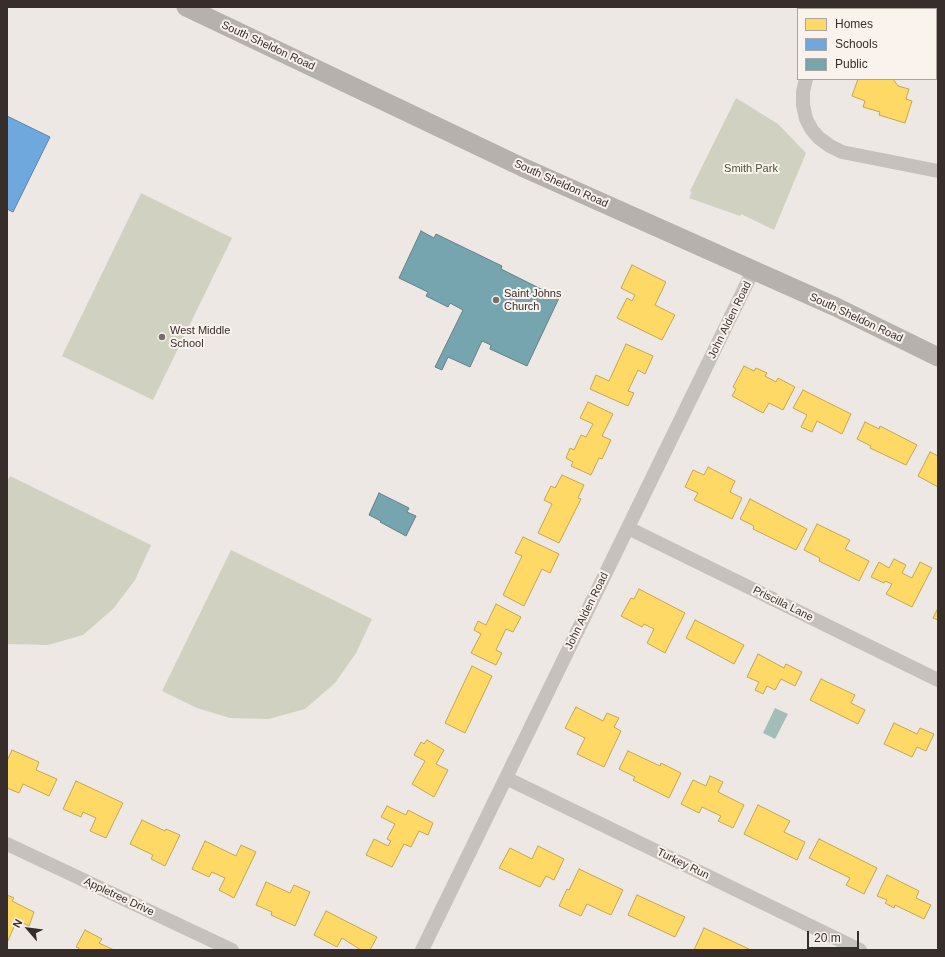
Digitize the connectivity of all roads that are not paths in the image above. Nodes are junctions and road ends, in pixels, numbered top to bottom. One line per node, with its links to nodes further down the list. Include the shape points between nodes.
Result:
1 (186, 7): 4 (main road, South Sheldon Road, via 522,167)
2 (806, 80): 3 (street, via 803,106 806,119 819,138 830,146 842,152)
3 (938, 171)
4 (753, 271): 5 (main road, South Sheldon Road); 6 (street, John Alden Road)
5 (938, 357)
6 (628, 528): 7 (street, Priscilla Lane); 8 (street, John Alden Road)
7 (938, 680)
8 (506, 778): 11 (street, John Alden Road); 12 (street, Turkey Run)
9 (7, 844): 10 (street, Appletree Drive)
10 (232, 950)
11 (422, 950)
12 (860, 950)

